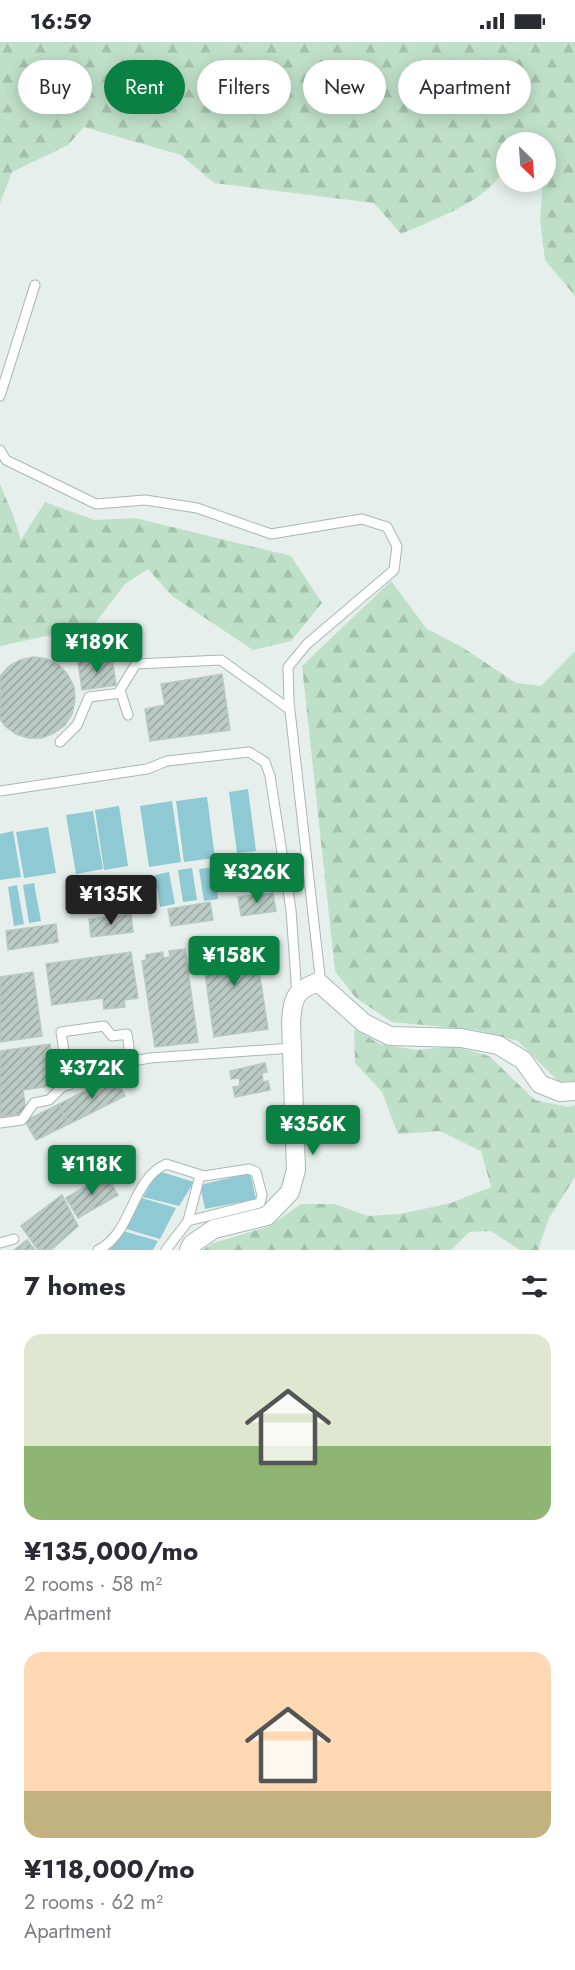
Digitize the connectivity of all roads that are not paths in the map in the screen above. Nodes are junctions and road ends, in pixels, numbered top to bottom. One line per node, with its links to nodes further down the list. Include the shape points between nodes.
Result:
1 (35, 285): 2 (lane)
2 (0, 396)
3 (0, 450): 5 (lane, via 6,460 96,504 145,500 197,508 271,534 362,519 387,527 397,546 394,570 308,644 288,668)
4 (121, 693): 5 (lane, via 136,664 221,660); 6 (lane); 7 (lane, via 89,698 77,725)
5 (289, 709): 9 (lane)
6 (128, 715)
7 (60, 742)
8 (0, 791): 10 (lane, via 147,769 167,761 249,752 265,762 291,910)
9 (318, 982): 10 (street, via 302,988); 14 (street, via 364,1023 390,1036 461,1038 498,1044 523,1060 540,1084 560,1092)
10 (297, 995): 11 (street, via 293,1001)
11 (292, 1048): 12 (lane); 22 (street, via 296,1170 290,1192 267,1216 214,1229)
12 (131, 1061): 13 (lane); 13 (lane, via 127,1034 112,1036 104,1026 61,1032)
13 (69, 1084): 15 (lane, via 49,1100 34,1103 22,1120)
14 (575, 1091)
15 (0, 1123)
16 (200, 1175): 17 (lane); 17 (lane, via 249,1169 256,1172 262,1195 260,1203); 20 (lane, via 166,1164 157,1169 142,1186 117,1234)
17 (188, 1221): 21 (lane)
18 (14, 1239): 19 (lane)
19 (0, 1243)
20 (98, 1250)
21 (166, 1250)
22 (189, 1250)

